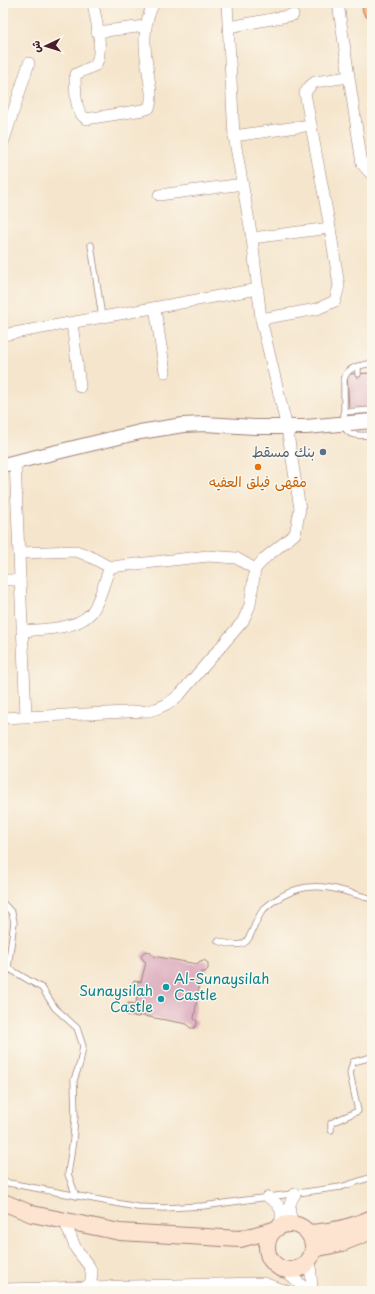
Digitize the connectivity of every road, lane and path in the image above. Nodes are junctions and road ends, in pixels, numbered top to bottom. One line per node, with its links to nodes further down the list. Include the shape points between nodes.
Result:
1 (93, 3): 10 (street)
2 (154, 3): 8 (street)
3 (227, 3): 9 (street)
4 (338, 3): 12 (street)
5 (371, 3): 6 (main road)
6 (372, 9)
7 (293, 15): 9 (street)
8 (145, 26): 10 (street); 10 (street, via 144,39 151,92 149,108 86,119 78,108 75,78 76,74 96,64 99,53)
9 (229, 26): 14 (street)
10 (98, 32)
11 (29, 63): 15 (street)
12 (348, 77): 13 (street, via 315,82 304,93); 16 (street, via 362,164)
13 (311, 125): 14 (street); 19 (street)
14 (234, 136): 17 (street)
15 (3, 143)
16 (372, 176)
17 (243, 184): 18 (street); 20 (street)
18 (159, 195)
19 (330, 228): 20 (street); 25 (street, via 339,286 335,301 317,309)
20 (252, 238): 22 (street)
21 (91, 245): 24 (lane)
22 (258, 289): 23 (street); 25 (street)
23 (155, 308): 24 (street); 30 (street)
24 (102, 317): 26 (street)
25 (261, 319): 36 (street)
26 (72, 323): 27 (street); 32 (street)
27 (3, 335)
28 (372, 363): 29 (lane)
29 (358, 366): 31 (lane); 34 (lane, via 351,368 345,376)
30 (165, 372)
31 (358, 374)
32 (80, 388)
33 (372, 410): 34 (lane, via 359,410)
34 (344, 418): 35 (street); 36 (street); 37 (lane, via 347,431 353,435)
35 (372, 421)
36 (287, 428): 38 (street, via 204,424 176,426 140,432); 41 (street, via 300,509 295,534)
37 (372, 435)
38 (9, 464): 39 (street)
39 (19, 553): 40 (street, via 82,552); 43 (street)
40 (110, 567): 41 (street, via 208,556 236,558); 44 (street, via 95,609 78,623)
41 (255, 569): 45 (street, via 250,605 243,621 171,702 148,711)
42 (3, 580): 43 (street)
43 (20, 580): 44 (street)
44 (22, 631): 45 (street)
45 (26, 716): 46 (street)
46 (3, 718)
47 (372, 899): 49 (lane, via 316,886 299,889 279,897 261,912 249,940 241,945)
48 (3, 903): 50 (lane, via 12,913 14,922)
49 (218, 941)
50 (8, 968): 51 (lane); 57 (lane, via 42,988 55,1008 77,1028 83,1046 74,1080 75,1116 68,1174)
51 (3, 975)
52 (372, 1057): 53 (lane, via 353,1062 350,1073 358,1110 331,1123)
53 (331, 1130)
54 (372, 1178): 56 (lane, via 341,1187)
55 (3, 1182): 57 (lane)
56 (295, 1194): 58 (lane); 62 (street, via 289,1206 289,1214)
57 (76, 1196): 58 (lane, via 136,1207 164,1208 203,1206)
58 (268, 1197): 63 (street, via 282,1213)
59 (3, 1202): 61 (main road, via 32,1214)
60 (372, 1218): 65 (main road, via 355,1226)
61 (64, 1220): 66 (main road, via 120,1232); 70 (street, via 76,1249 92,1273)
62 (295, 1224): 63 (main road); 65 (main road)
63 (277, 1228): 66 (main road); 68 (main road, via 268,1239)
64 (372, 1231): 67 (main road)
65 (309, 1233): 67 (main road, via 313,1244)
66 (240, 1239): 68 (main road)
67 (312, 1255): 69 (main road, via 302,1268); 75 (street)
68 (269, 1256): 69 (main road, via 275,1265)
69 (285, 1270): 74 (street)
70 (87, 1287): 71 (street); 72 (street)
71 (3, 1289)
72 (100, 1289): 73 (street, via 262,1283)
73 (287, 1291)
74 (308, 1291)
75 (312, 1291)

